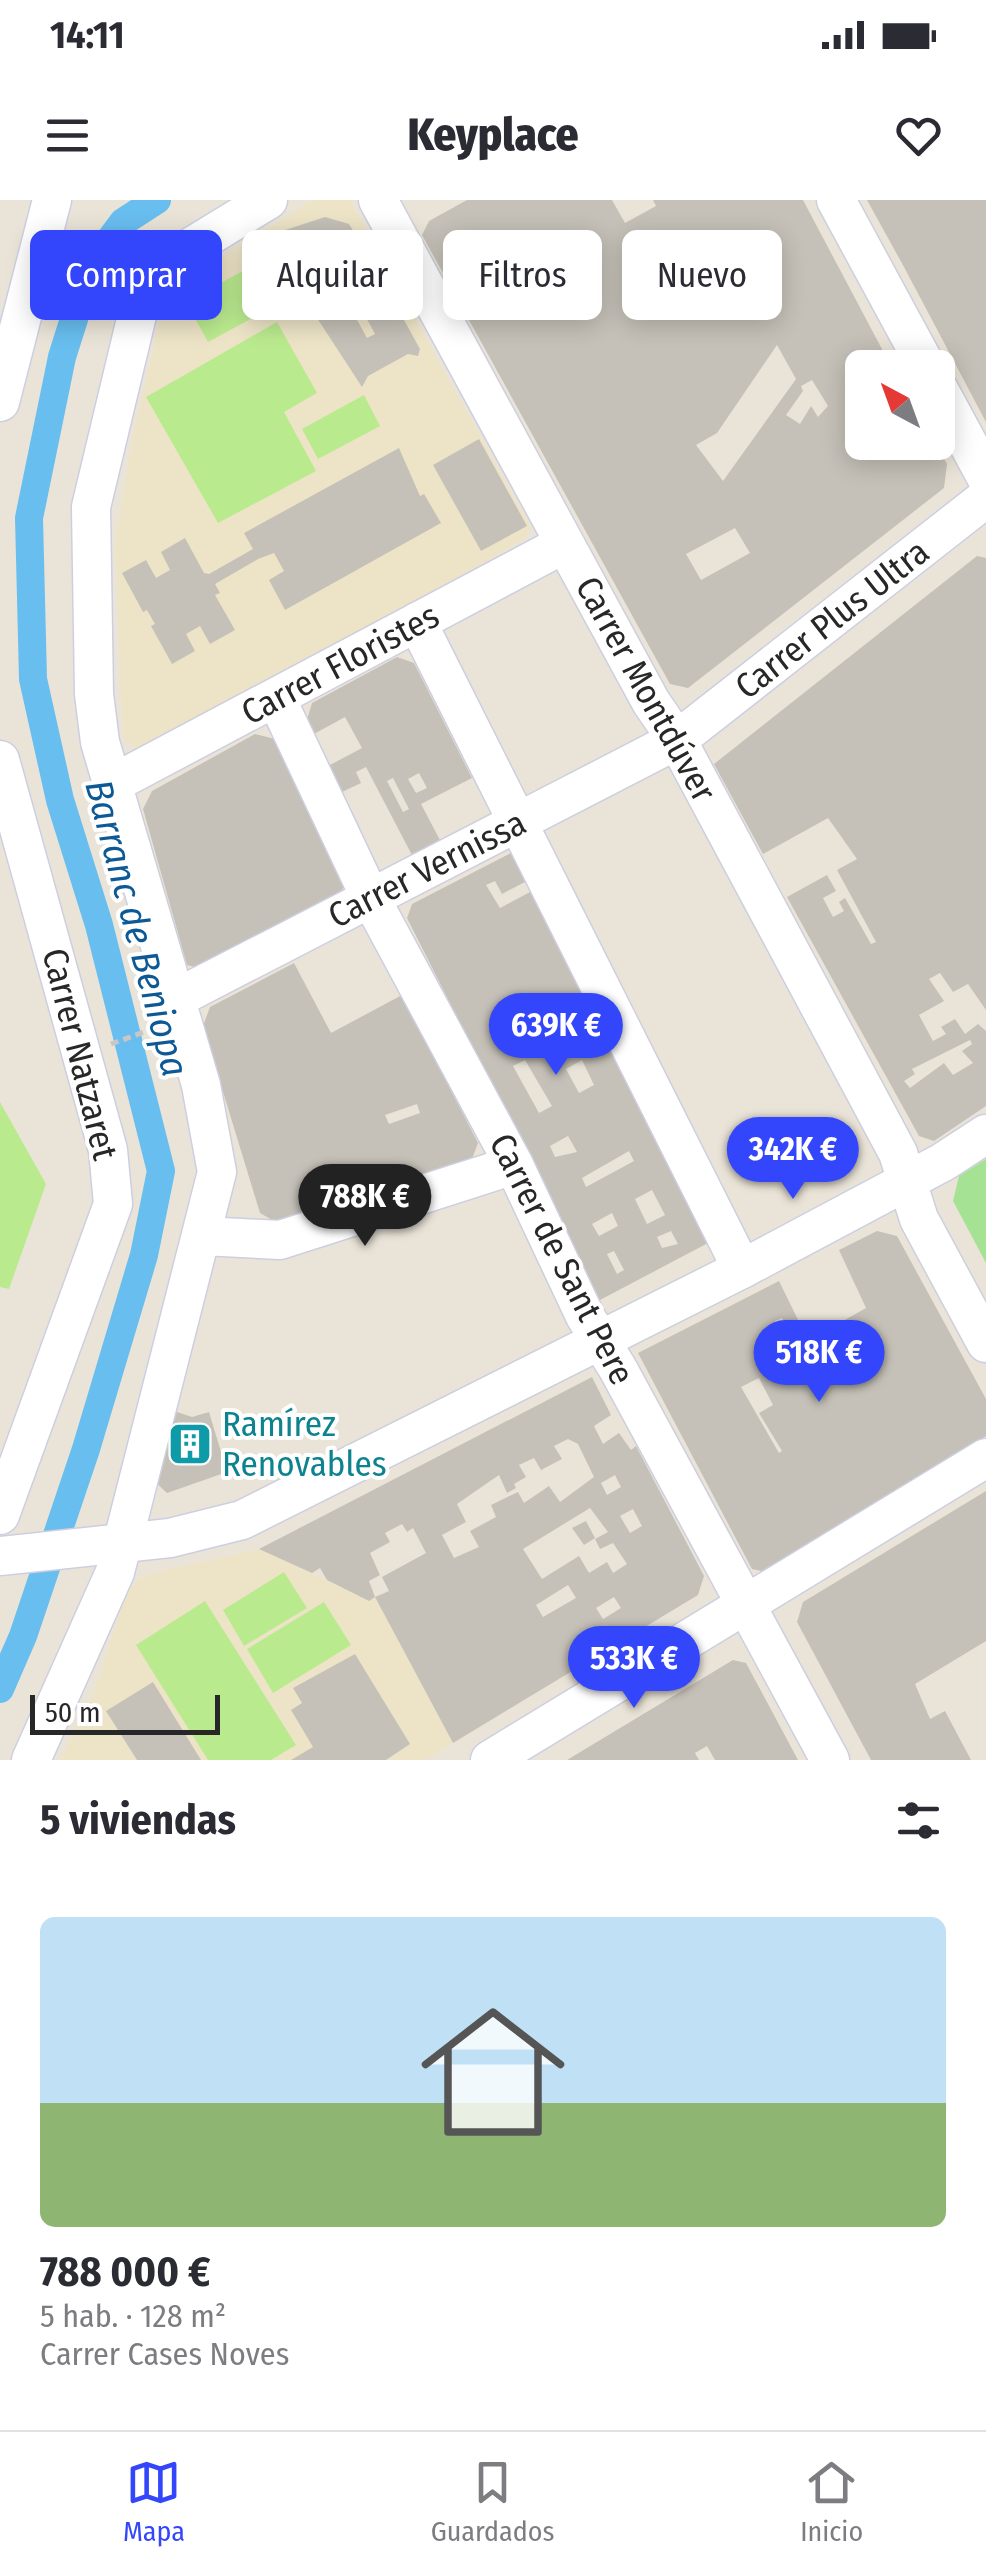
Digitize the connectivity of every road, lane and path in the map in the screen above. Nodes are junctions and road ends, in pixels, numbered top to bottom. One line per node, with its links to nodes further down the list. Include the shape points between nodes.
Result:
1 (52, 200): 6 (street)
2 (79, 200): 7 (street)
3 (268, 200): 19 (street, via 165,264 139,300 90,507 94,694)
4 (836, 200): 9 (street)
5 (391, 204): 14 (street, Carrer Montdúver)
6 (44, 230)
7 (54, 230)
8 (30, 283): 10 (street)
9 (916, 350)
10 (1, 389)
11 (955, 420): 12 (street)
12 (986, 477)
13 (986, 498): 17 (street, Carrer Plus Ultra)
14 (564, 544): 15 (street, Carrer Floristes); 17 (street, Carrer Montdúver)
15 (417, 622): 16 (street, Carrer Floristes); 20 (street)
16 (276, 700): 19 (street, Carrer Floristes); 21 (street, Carrer de Sant Pere)
17 (677, 740): 20 (street, Carrer Vernissa); 26 (street, Carrer Montdúver)
18 (0, 760): 23 (street, Carrer Natzaret)
19 (114, 783): 22 (street)
20 (515, 824): 21 (street, Carrer Vernissa); 28 (street)
21 (370, 898): 22 (street, Carrer Vernissa); 25 (street, Carrer de Sant Pere)
22 (180, 1008): 23 (path); 27 (street, via 217,1172)
23 (80, 1054): 32 (street, Carrer Natzaret, via 108,1150 114,1204)
24 (986, 1134): 26 (street)
25 (514, 1166): 27 (street, via 280,1240); 29 (street, Carrer de Sant Pere)
26 (907, 1180): 28 (street); 30 (street, Carrer Montdúver, via 919,1219)
27 (203, 1236): 33 (street)
28 (742, 1269): 29 (street)
29 (615, 1342): 33 (street, via 242,1520); 35 (street, Carrer de Sant Pere)
30 (986, 1343)
31 (986, 1458): 35 (street)
32 (0, 1515)
33 (123, 1542): 34 (street); 36 (street)
34 (0, 1556)
35 (744, 1606): 37 (street); 38 (street, Carrer de Sant Pere)
36 (31, 1760)
37 (490, 1760)
38 (830, 1760)

